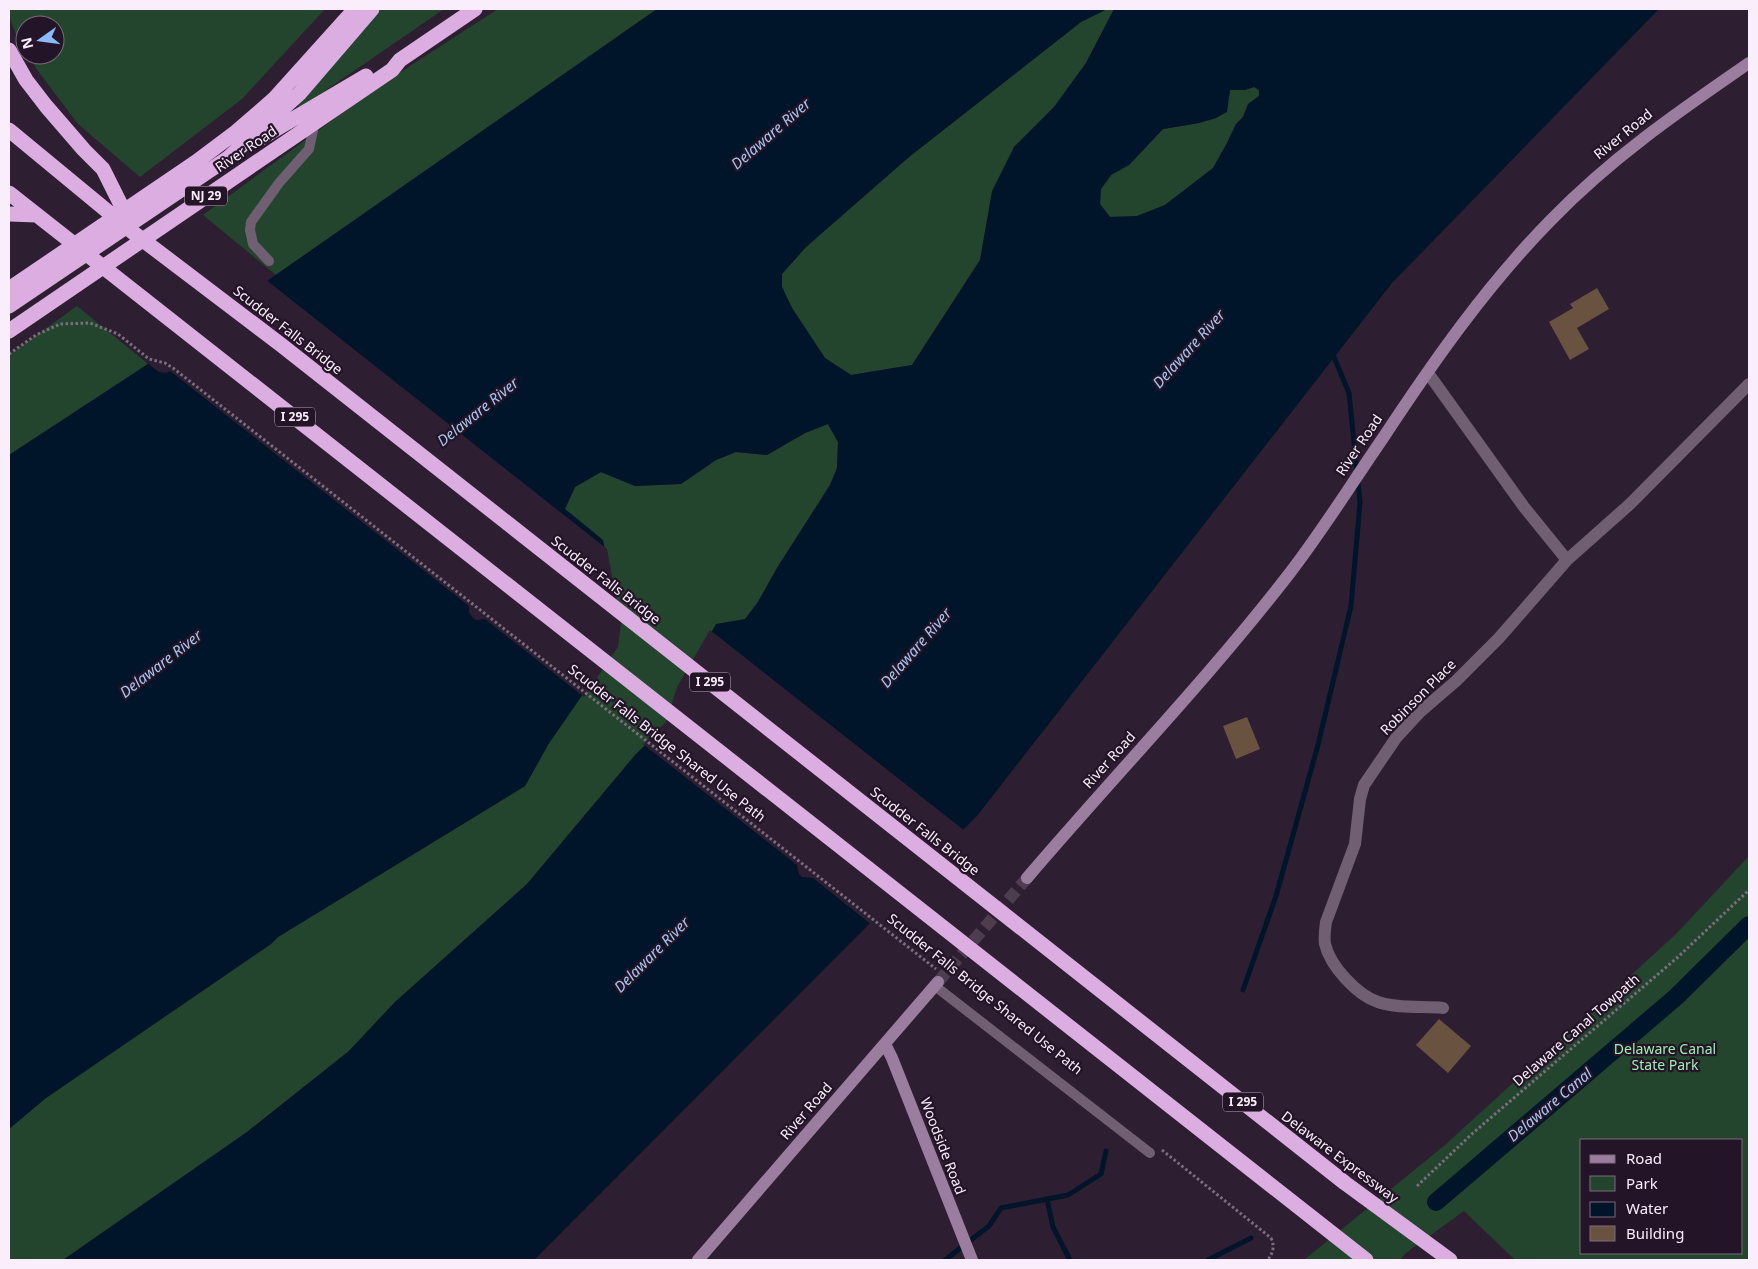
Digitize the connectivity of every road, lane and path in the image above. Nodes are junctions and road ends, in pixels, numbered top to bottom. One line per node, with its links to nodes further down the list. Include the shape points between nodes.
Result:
1 (355, 9): 15 (highway, via 274,99 236,132)
2 (372, 9): 9 (highway, via 299,94)
3 (476, 9): 5 (highway, River Road / NJ 29)
4 (9, 50): 13 (highway, via 26,80 103,169)
5 (400, 60): 7 (highway, River Road / NJ 29, via 392,70); 9 (highway, via 388,62)
6 (1749, 63): 19 (main road, River Road, via 1668,118 1584,188 1506,271)
7 (315, 121): 14 (lane, via 309,149 251,222 253,244); 17 (highway, River Road / NJ 29)
8 (9, 130): 13 (highway, Scudder Falls Bridge / I 295)
9 (234, 152): 16 (highway)
10 (9, 193): 12 (highway, I 295)
11 (9, 214): 12 (highway)
12 (37, 215): 33 (highway, I 295)
13 (135, 234): 26 (highway, Scudder Falls Bridge / I 295, via 288,350)
14 (268, 261)
15 (9, 289)
16 (9, 306)
17 (9, 331)
18 (9, 354): 24 (path, Scudder Falls Bridge Shared Use Path, via 36,335 60,324 90,324 118,334 149,359 173,368 591,698)
19 (1428, 373): 21 (street, via 1524,507); 22 (main road, River Road, via 1289,573 1236,640)
20 (1749, 384): 21 (street, Robinson Place, via 1630,504)
21 (1567, 560): 25 (street, Robinson Place, via 1499,638 1396,738 1364,785 1360,798 1355,844 1324,932 1330,958 1351,984 1378,1002)
22 (1027, 878)
23 (1749, 890): 29 (path, Delaware Canal Towpath, via 1678,957 1473,1133)
24 (938, 980): 27 (main road, River Road); 28 (lane)
25 (1443, 1008)
26 (1140, 1022): 34 (highway, Delaware Expressway / I 295)
27 (885, 1044): 30 (main road, River Road); 31 (main road, Woodside Road)
28 (1153, 1149): 32 (path, via 1271,1238 1274,1246)
29 (1417, 1186)
30 (698, 1260)
31 (972, 1260)
32 (1268, 1260)
33 (1366, 1260)
34 (1449, 1260)

